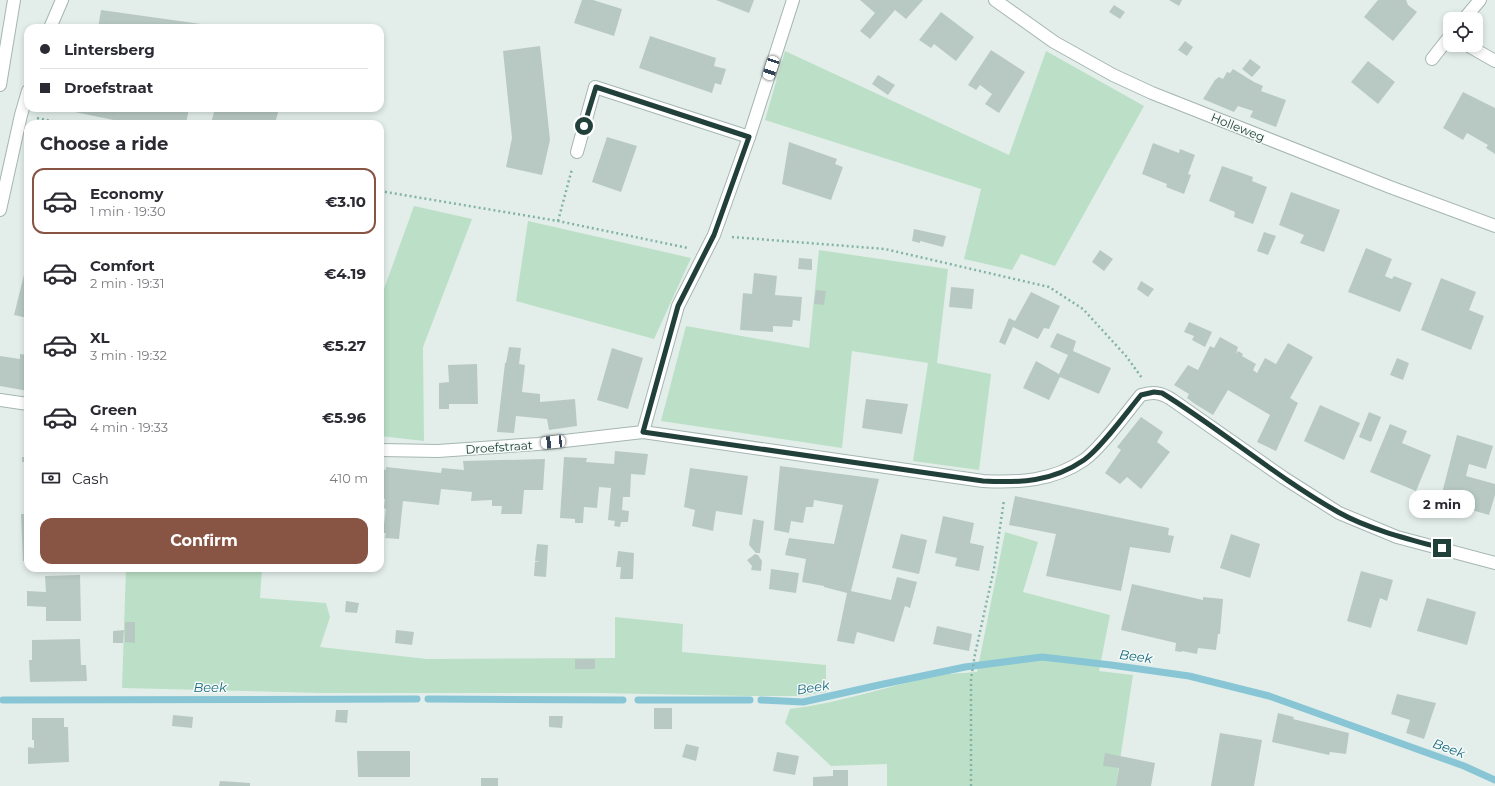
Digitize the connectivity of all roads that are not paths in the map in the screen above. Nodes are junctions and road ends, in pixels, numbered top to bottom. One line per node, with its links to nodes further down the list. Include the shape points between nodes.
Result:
1 (14, 0): 12 (street)
2 (62, 0): 7 (street)
3 (793, 0): 14 (street)
4 (995, 0): 17 (street, Holleweg, via 1054,42 1132,84)
5 (1480, 0): 6 (street)
6 (1470, 12)
7 (52, 24)
8 (1443, 45): 10 (street)
9 (1480, 52): 11 (street)
10 (1432, 59)
11 (1495, 61)
12 (0, 85)
13 (24, 105): 16 (street)
14 (749, 137): 15 (street, via 596,87); 20 (street, via 714,235 678,306)
15 (577, 152)
16 (0, 210)
17 (1495, 226)
18 (0, 400): 19 (street)
19 (24, 403)
20 (643, 432): 21 (street, Droefstraat, via 538,444 446,450); 22 (street, Droefstraat, via 1007,483 1040,480 1084,460 1141,395 1162,393 1339,513 1397,536)
21 (384, 450)
22 (1495, 563)

